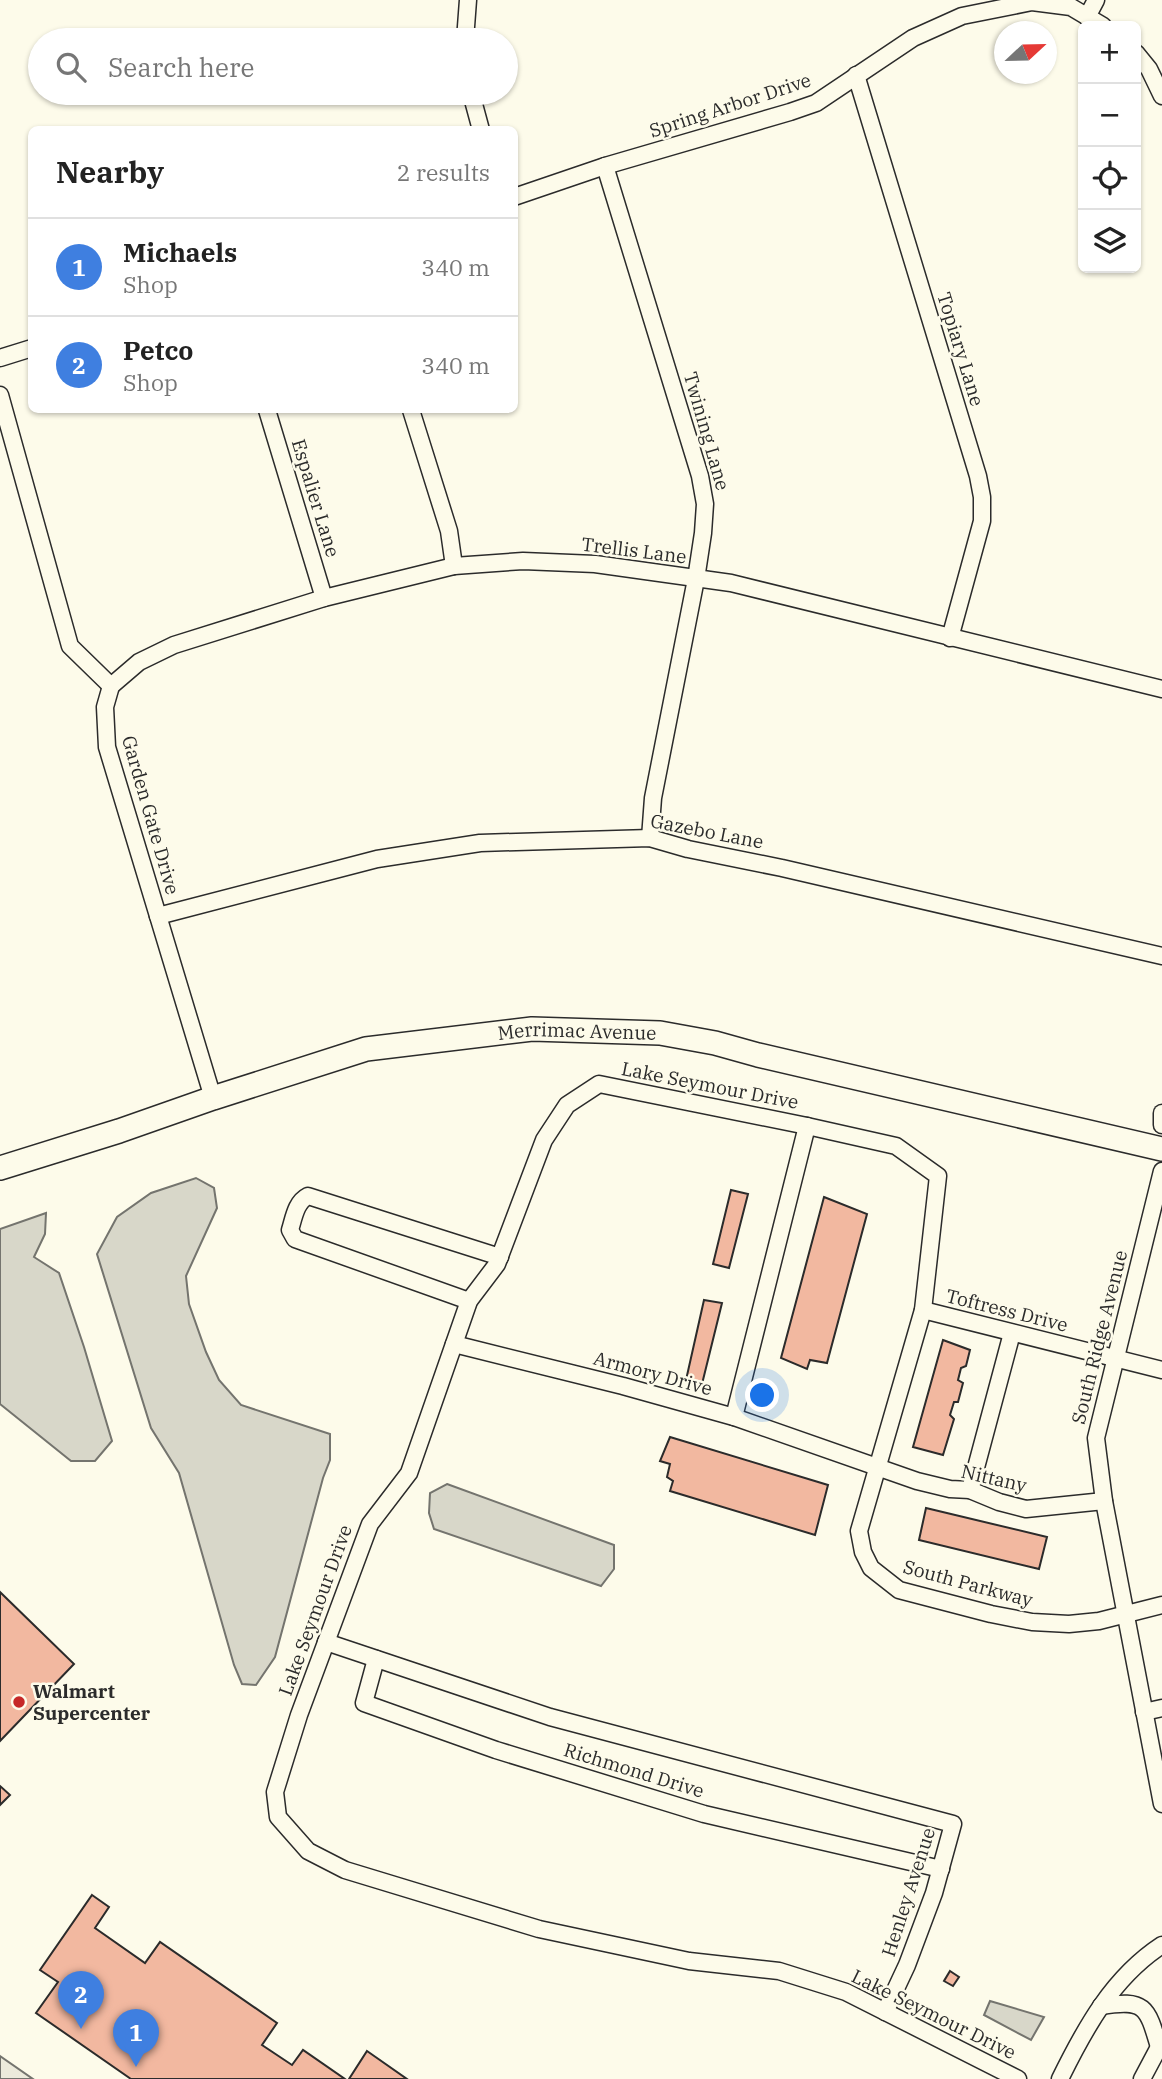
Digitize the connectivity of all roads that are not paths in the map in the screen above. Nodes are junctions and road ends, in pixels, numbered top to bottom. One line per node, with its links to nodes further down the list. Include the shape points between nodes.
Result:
1 (468, 0): 5 (street)
2 (1096, 0): 3 (street)
3 (1087, 17): 4 (street, Spring Arbor Drive); 7 (street, Spring Arbor Drive, via 1071,7 1032,2 962,16 913,38)
4 (1094, 21)
5 (466, 28)
6 (1155, 66): 8 (street)
7 (856, 75): 11 (street, Spring Arbor Drive, via 816,103); 21 (street, Topiary Lane, via 982,497 982,521)
8 (1162, 96)
9 (474, 105): 10 (street)
10 (480, 126)
11 (605, 166): 12 (street, Spring Arbor Drive); 19 (street, Twining Lane, via 700,476 705,504)
12 (518, 196)
13 (28, 349): 14 (street)
14 (0, 358)
15 (0, 395): 22 (street, via 70,646)
16 (268, 413): 20 (street, Espalier Lane)
17 (412, 413): 18 (street, via 449,531)
18 (454, 566): 19 (street, Trellis Lane, via 523,561 595,564); 20 (street, Trellis Lane)
19 (696, 579): 21 (street, Trellis Lane, via 731,583); 24 (street, Twining Lane, via 653,798)
20 (324, 598): 22 (street, Trellis Lane, via 174,645 139,662)
21 (950, 638): 23 (street, Trellis Lane)
22 (111, 686): 25 (street, Garden Gate Drive, via 105,707 107,747)
23 (1162, 689)
24 (650, 838): 25 (street, Gazebo Lane, via 480,843 377,859); 26 (street, Gazebo Lane)
25 (158, 916): 27 (street, Garden Gate Drive)
26 (1162, 956)
27 (213, 1098): 31 (street, Merrimac Avenue, via 366,1048 532,1029 660,1033); 32 (street, Merrimac Avenue)
28 (1162, 1113): 29 (street)
29 (1162, 1125)
30 (807, 1126): 34 (street, Lake Seymour Drive, via 598,1084 567,1105 544,1140); 36 (street, Lake Seymour Drive, via 896,1146 938,1176); 41 (street)
31 (1162, 1149)
32 (0, 1168)
33 (1162, 1171): 39 (street, South Ridge Avenue)
34 (500, 1256): 35 (street, Lake Seymour Drive); 35 (street, via 308,1196 302,1199 290,1230 295,1239)
35 (469, 1301): 38 (street, Lake Seymour Drive)
36 (923, 1310): 37 (street, Toftress Drive); 42 (street, Lake Seymour Drive)
37 (1012, 1333): 39 (street, Toftress Drive); 43 (street)
38 (454, 1344): 41 (street, Armory Drive); 47 (street, Lake Seymour Drive, via 408,1473 370,1524)
39 (1114, 1359): 40 (street, Toftress Drive); 44 (street, South Ridge Avenue, via 1096,1438)
40 (1162, 1370)
41 (734, 1417): 42 (street, Armory Drive)
42 (878, 1468): 43 (street, Nittany, via 950,1489); 46 (street, South Parkway, via 859,1531 871,1568 899,1590 1032,1622 1069,1624)
43 (970, 1490): 44 (street, Nittany, via 1026,1508)
44 (1104, 1500): 46 (street, South Ridge Avenue)
45 (1162, 1605): 46 (street, South Parkway)
46 (1126, 1614): 50 (street, South Ridge Avenue)
47 (326, 1642): 48 (street, Richmond Drive); 56 (street, Lake Seymour Drive, via 275,1792 278,1818 308,1852 345,1870 539,1929 690,1961 779,1971 846,1992)
48 (376, 1659): 52 (street, Richmond Drive, via 550,1717); 53 (street, Richmond Drive, via 364,1703 496,1750 704,1814)
49 (1162, 1708): 50 (street)
50 (1144, 1712): 51 (street, South Ridge Avenue)
51 (1162, 1804)
52 (953, 1824): 53 (street, Henley Avenue)
53 (941, 1869): 56 (street, Henley Avenue)
54 (1162, 1945): 55 (street, via 1141,1958)
55 (1101, 2006): 57 (street, via 1139,2006); 59 (street)
56 (885, 2012): 58 (street, Lake Seymour Drive)
57 (1160, 2039): 60 (street)
58 (1018, 2079)
59 (1060, 2079)
60 (1142, 2079)

